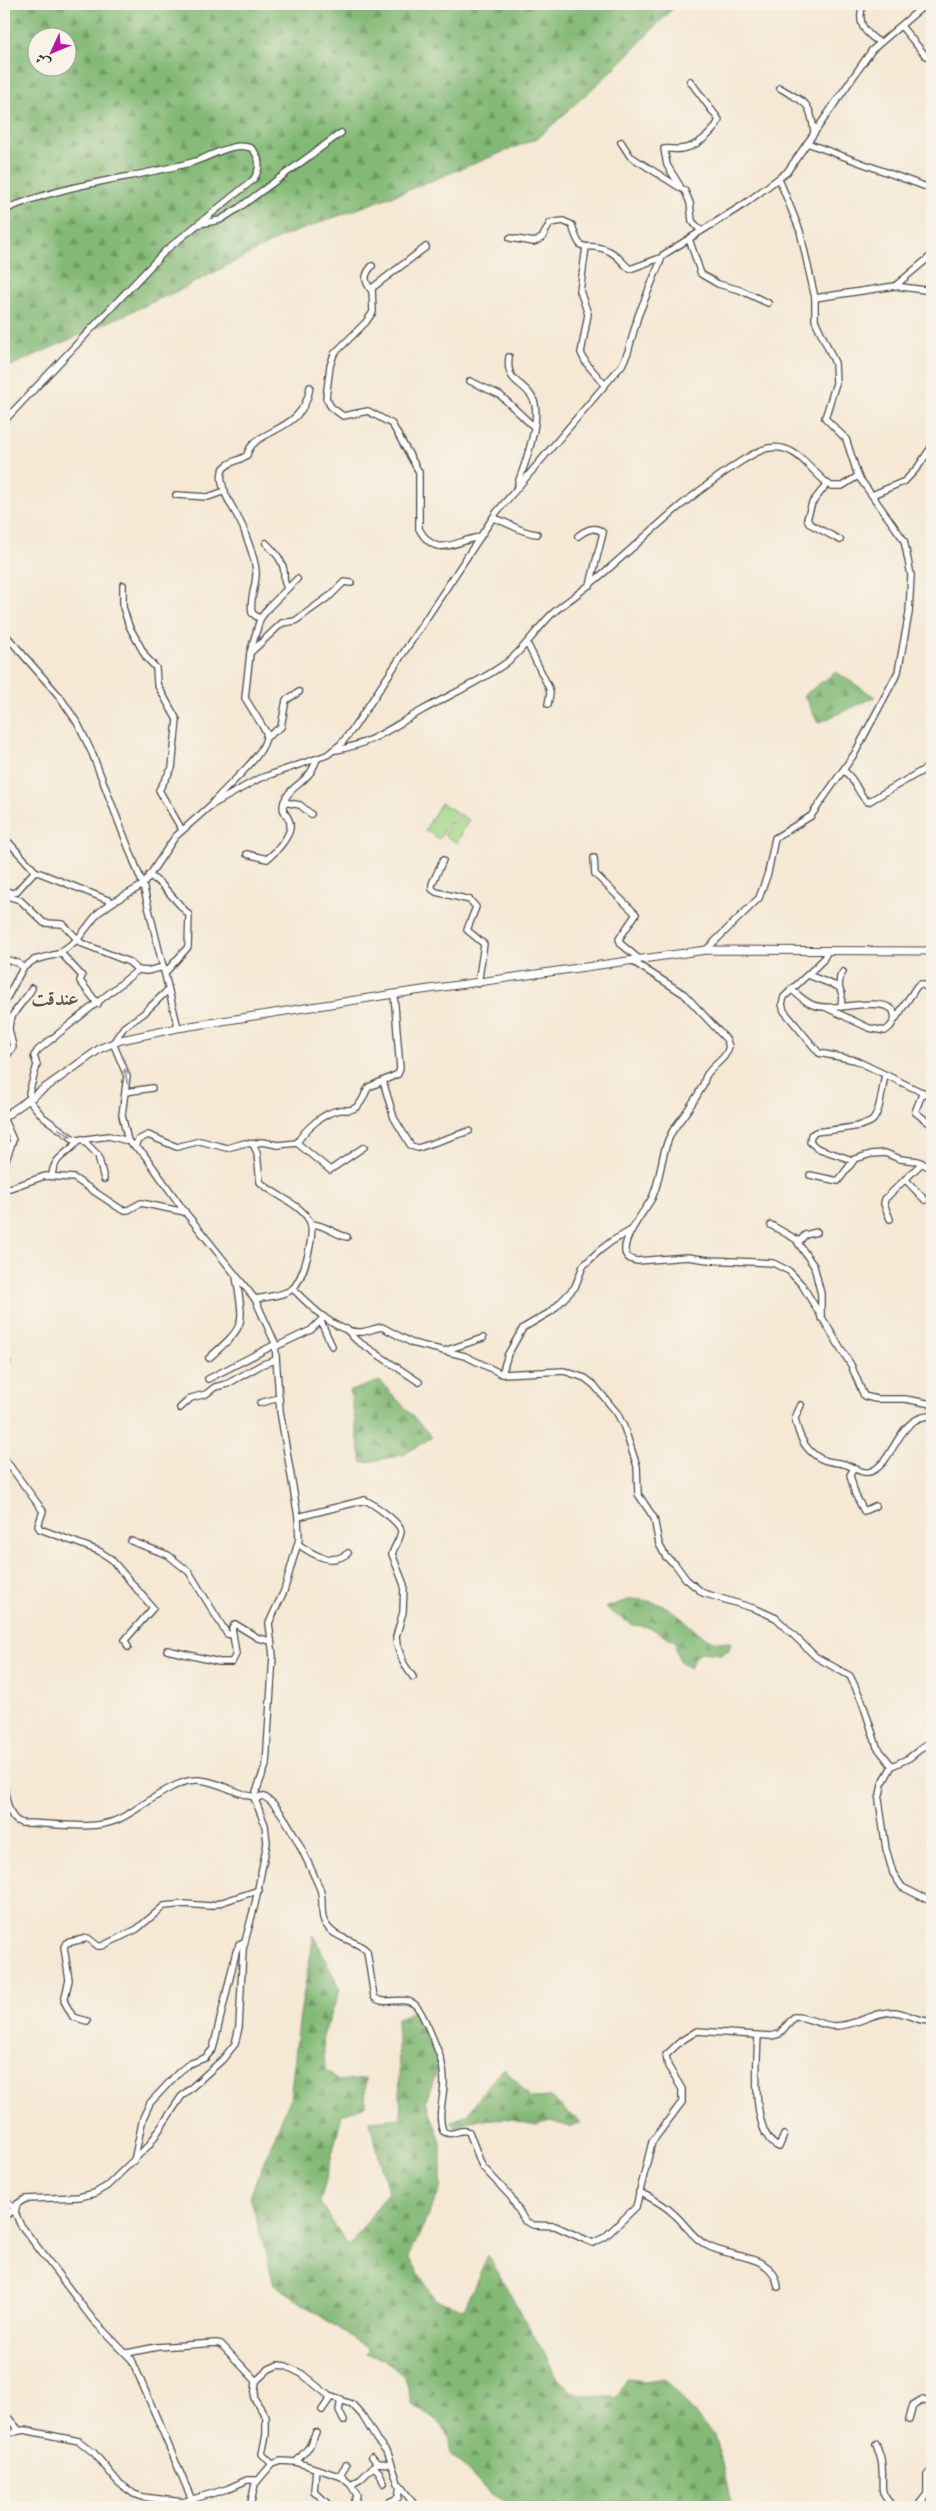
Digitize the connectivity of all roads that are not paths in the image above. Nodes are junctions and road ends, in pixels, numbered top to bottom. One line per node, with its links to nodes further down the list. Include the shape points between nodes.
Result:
1 (862, 4): 4 (street, via 861,23)
2 (926, 4): 3 (street)
3 (901, 26): 4 (street); 5 (street)
4 (879, 42): 8 (street)
5 (931, 60)
6 (690, 81): 13 (street, via 719,120 694,145 664,149 667,165)
7 (780, 88): 8 (street, via 808,106)
8 (814, 132): 11 (street)
9 (341, 133): 16 (street, via 236,210 220,220)
10 (621, 142): 13 (street, via 630,156 658,176)
11 (807, 143): 12 (street); 14 (street)
12 (779, 179): 17 (street); 28 (street, via 800,231)
13 (680, 186): 17 (street, via 688,196 692,221)
14 (932, 189)
15 (4, 210): 16 (street, via 68,187 192,162 238,145 251,148 259,158 254,180)
16 (198, 225): 34 (street, via 166,250)
17 (701, 231): 19 (street)
18 (510, 238): 21 (street, via 534,242 544,236 550,223 563,221 572,225 576,241)
19 (689, 239): 23 (street); 29 (street, via 701,274)
20 (426, 247): 26 (street)
21 (586, 247): 23 (street, via 610,252 630,269); 32 (street, via 580,292 588,314 581,353)
22 (932, 255): 25 (street)
23 (660, 258): 32 (street, via 628,352 622,365)
24 (372, 266): 26 (street, via 365,275)
25 (895, 286): 27 (street); 28 (street)
26 (371, 290): 46 (street, via 374,306 370,316 332,359 326,391 328,402 343,416 368,411 392,424 418,466 419,529 434,546 442,548)
27 (932, 291)
28 (814, 298): 37 (street, via 815,320 835,363 836,373 825,418 846,439)
29 (768, 303)
30 (509, 357): 35 (street, via 507,367 513,380 528,392 535,405)
31 (470, 381): 35 (street, via 500,395)
32 (605, 384): 39 (street)
33 (310, 387): 40 (street, via 299,415 254,442 243,459 225,467 222,473)
34 (4, 421)
35 (534, 427): 39 (street)
36 (932, 446): 42 (street, via 905,482)
37 (858, 476): 38 (street, via 837,488); 42 (street)
38 (826, 484): 47 (street, via 812,503 807,520); 52 (street, via 798,455 778,448 764,450 696,494)
39 (514, 489): 43 (street)
40 (225, 491): 41 (street, via 208,497); 54 (street, via 255,562 256,576 250,606)
41 (176, 495)
42 (872, 495): 64 (street, via 904,540 911,575 909,613 898,672)
43 (493, 518): 44 (street, via 506,521 523,532); 46 (street)
44 (537, 534)
45 (578, 536): 52 (street, via 590,529 603,533)
46 (480, 537): 61 (street, via 355,726)
47 (840, 540)
48 (266, 543): 53 (street, via 278,556)
49 (298, 579): 53 (street)
50 (351, 583): 57 (street, via 344,582 295,621 282,623)
51 (123, 585): 68 (street, via 123,607 129,626 156,668 157,684 177,720 172,768 159,790)
52 (590, 585): 56 (street, via 554,612)
53 (287, 588): 54 (street)
54 (260, 619): 57 (street)
55 (4, 633): 75 (street, via 37,668 78,724)
56 (527, 643): 59 (street, via 549,688); 61 (street, via 506,663 385,734)
57 (250, 653): 60 (street, via 245,698)
58 (299, 692): 60 (street, via 286,700 281,728)
59 (548, 704)
60 (267, 737): 66 (street, via 256,757)
61 (334, 751): 62 (street)
62 (317, 759): 65 (street, via 311,772); 66 (street, via 258,779)
63 (932, 765): 64 (street, via 868,802 853,778)
64 (844, 771): 80 (street, via 811,816 775,838 759,898)
65 (284, 802): 67 (street, via 300,805); 70 (street, via 283,809 290,824 280,845 266,859)
66 (210, 806): 68 (street)
67 (310, 814)
68 (182, 830): 74 (street)
69 (4, 837): 73 (street)
70 (247, 854)
71 (594, 858): 85 (street, via 595,874 636,914 619,940)
72 (443, 860): 91 (street, via 432,889 470,900 476,907 467,930 484,944)
73 (35, 871): 76 (street, via 16,892); 78 (street)
74 (149, 875): 75 (street); 88 (street, via 189,915 188,947)
75 (143, 885): 78 (street); 88 (street)
76 (4, 890)
77 (4, 895): 79 (street, via 20,900 44,922 63,924)
78 (113, 902): 79 (street, via 98,913)
79 (77, 940): 83 (street); 87 (street, via 129,962)
80 (706, 950): 81 (main road); 85 (main road)
81 (828, 950): 82 (main road); 90 (street)
82 (932, 951)
83 (61, 952): 86 (street, via 34,960); 99 (street, via 82,976 80,982)
84 (4, 959): 86 (street)
85 (635, 960): 91 (main road); 136 (street, via 646,972 690,1000 726,1039 729,1048 706,1076 702,1089 671,1134 662,1154 653,1196)
86 (23, 968): 98 (street)
87 (138, 970): 88 (street); 99 (street)
88 (164, 970): 95 (street)
89 (843, 972): 92 (street)
90 (808, 974): 92 (street); 94 (street)
91 (478, 984): 97 (main road)
92 (839, 987): 100 (street)
93 (32, 988): 105 (street, via 11,1018 9,1028 13,1047)
94 (791, 989): 101 (street, via 812,1004); 106 (street, via 782,1000 783,1009 815,1050 855,1060)
95 (168, 990): 103 (street); 104 (street, via 124,1027)
96 (932, 990): 102 (street, via 921,984 917,986)
97 (394, 994): 103 (main road); 107 (street, via 400,1069 396,1076)
98 (4, 1003)
99 (98, 1004): 112 (street, via 38,1050 34,1056 37,1065 29,1087)
100 (841, 1007): 101 (street); 102 (street, via 884,1006 893,1010)
101 (827, 1008): 102 (street, via 883,1032)
102 (895, 1018)
103 (178, 1028): 104 (main road)
104 (113, 1043): 109 (street, one-way to 104, via 126,1073); 112 (main road, via 89,1054)
105 (4, 1060)
106 (885, 1075): 110 (street); 122 (street, via 877,1113 870,1123 818,1131 810,1137 810,1142 817,1148)
107 (383, 1081): 115 (street, via 394,1118 411,1146 418,1148); 118 (street, via 369,1086 366,1097 355,1108 327,1115 304,1133)
108 (152, 1088): 109 (street)
109 (126, 1092): 117 (street, via 122,1120)
110 (923, 1092): 111 (street); 114 (street, via 914,1112)
111 (932, 1097)
112 (30, 1099): 113 (main road); 116 (street, one-way to 116, via 43,1117 72,1138)
113 (4, 1119): 124 (street, via 13,1140)
114 (932, 1125)
115 (469, 1131)
116 (80, 1139): 117 (street, via 109,1136); 127 (street, via 55,1161); 128 (street, via 98,1155)
117 (128, 1141): 120 (street)
118 (298, 1143): 119 (street); 121 (street, via 330,1170)
119 (253, 1144): 120 (street, via 227,1148 200,1141 177,1147 148,1135 138,1140); 134 (street, via 260,1182 299,1210)
120 (135, 1146): 132 (street)
121 (364, 1147)
122 (854, 1160): 123 (street, via 880,1153); 126 (street, via 838,1181)
123 (922, 1163): 125 (street); 129 (street)
124 (4, 1166)
125 (932, 1170)
126 (810, 1175)
127 (52, 1176): 130 (street); 132 (street, via 74,1178 122,1210 141,1203)
128 (104, 1179)
129 (905, 1179): 131 (street); 133 (street, via 884,1200)
130 (5, 1191)
131 (925, 1200)
132 (185, 1212): 140 (street)
133 (890, 1219)
134 (311, 1224): 138 (street); 141 (street, via 308,1253 300,1279)
135 (771, 1225): 139 (street)
136 (630, 1231): 143 (street, via 626,1252 634,1261 687,1257 778,1264 798,1280); 152 (street, via 612,1241 583,1266 575,1287 552,1311 523,1328 510,1349)
137 (817, 1232): 139 (street, via 805,1235)
138 (347, 1237)
139 (799, 1241): 143 (street, via 815,1269 821,1294)
140 (236, 1274): 142 (street); 150 (street, via 241,1326)
141 (292, 1289): 142 (street); 144 (street)
142 (255, 1300): 147 (street, via 266,1319)
143 (821, 1318): 157 (street, via 851,1365 864,1396)
144 (322, 1320): 145 (street); 147 (street, via 311,1330); 148 (street)
145 (346, 1329): 149 (street, via 361,1332 382,1326 412,1343); 154 (street, via 356,1340)
146 (483, 1338): 149 (street)
147 (274, 1346): 151 (street); 153 (street)
148 (332, 1346)
149 (442, 1351): 152 (street, via 469,1358)
150 (209, 1358)
151 (276, 1360): 155 (street); 159 (street, via 191,1398)
152 (502, 1374): 174 (street, via 568,1371 585,1378 599,1390 620,1418 628,1436 637,1466 638,1494 654,1518 659,1544 666,1557 703,1593 776,1618 816,1657 850,1676 864,1706 876,1747)
153 (208, 1379)
154 (419, 1382)
155 (279, 1398): 156 (street); 164 (street)
156 (260, 1403)
157 (932, 1404)
158 (801, 1405): 162 (street, via 795,1418 804,1443 824,1460)
159 (180, 1408)
160 (932, 1416): 162 (street, via 921,1417 908,1427 874,1470 866,1472)
161 (4, 1458): 170 (street, via 43,1511 40,1529 99,1551 111,1559 154,1608 125,1640)
162 (854, 1468): 163 (street, via 850,1474 860,1505 864,1511)
163 (875, 1506)
164 (298, 1517): 166 (street); 172 (street, via 365,1500 391,1518 399,1528 401,1533 392,1554 404,1583 404,1606 396,1642)
165 (131, 1541): 168 (street, via 168,1554 189,1572 226,1633)
166 (298, 1544): 167 (street, via 317,1556 335,1560); 169 (street, via 283,1596 269,1620)
167 (348, 1553)
168 (233, 1635): 169 (street, via 232,1626 235,1624 258,1638); 171 (street, via 236,1654 233,1661)
169 (271, 1640): 176 (street, via 273,1656 266,1771)
170 (128, 1647)
171 (167, 1650)
172 (413, 1677)
173 (932, 1740): 174 (street, via 909,1758)
174 (892, 1766): 178 (street, via 879,1794 886,1849 893,1874 902,1887)
175 (4, 1787): 176 (street, via 12,1816 22,1823 108,1823 172,1788 196,1780)
176 (255, 1799): 177 (street, via 267,1835); 185 (street, via 267,1797 283,1814 320,1889 324,1901 323,1918 331,1931 367,1951 374,1997 382,2001 407,2001 419,2010 442,2060 441,2123 444,2132 469,2132 482,2166 511,2198 524,2220 533,2225 555,2226 583,2241 596,2243 634,2210)
177 (258, 1890): 179 (street); 180 (street, via 210,1906 164,1906 137,1929 102,1946 88,1938 66,1943 69,1980 64,2004 73,2017)
178 (932, 1902)
179 (244, 1943): 184 (street, via 239,2028 235,2044 181,2098); 184 (street, via 236,1952 213,2049 205,2058 179,2072 150,2103 143,2118)
180 (87, 2021)
181 (932, 2021): 182 (street, via 899,2012 830,2026 796,2017 789,2020 779,2034)
182 (758, 2036): 183 (street, via 756,2095 763,2129 773,2144 780,2147); 185 (street, via 697,2031 668,2052 667,2064 683,2096 680,2106 654,2137)
183 (784, 2135)
184 (134, 2162): 187 (street, via 96,2193 79,2197 25,2199)
185 (639, 2192): 189 (street, via 657,2200 675,2214 705,2245 761,2262 776,2277)
186 (4, 2198): 187 (street)
187 (15, 2209): 188 (street); 190 (street, via 20,2224 80,2304)
188 (4, 2217)
189 (778, 2287)
190 (127, 2352): 191 (street, via 216,2342 222,2344); 216 (street)
191 (256, 2381): 192 (street, via 269,2368 286,2366); 205 (street, via 254,2398 264,2411 266,2422 262,2454)
192 (331, 2397): 193 (street); 195 (street)
193 (341, 2399): 198 (street, via 339,2411); 207 (street, via 352,2404 362,2415 388,2453)
194 (932, 2402): 197 (street, via 921,2400 913,2406)
195 (322, 2410)
196 (4, 2412): 199 (street)
197 (909, 2420)
198 (344, 2421)
199 (18, 2429): 201 (street); 216 (street, via 84,2443 118,2482 134,2494 174,2502)
200 (316, 2432): 204 (street)
201 (4, 2434)
202 (876, 2444): 223 (street, via 882,2466 881,2489)
203 (372, 2457): 206 (street)
204 (296, 2462): 205 (street); 209 (street)
205 (272, 2464): 212 (street)
206 (375, 2464): 207 (street); 213 (street); 214 (street)
207 (391, 2464): 215 (street)
208 (346, 2465): 211 (street)
209 (316, 2469): 211 (street); 219 (street, via 314,2491)
210 (932, 2471): 224 (street, via 927,2475 927,2494)
211 (342, 2477): 214 (street)
212 (257, 2480): 216 (street, via 247,2480); 218 (street)
213 (384, 2483)
214 (351, 2485): 220 (street, via 357,2495)
215 (400, 2485): 221 (street, via 398,2498); 222 (street)
216 (192, 2500): 217 (street)
217 (195, 2507)
218 (250, 2507)
219 (330, 2507)
220 (353, 2507)
221 (386, 2507)
222 (416, 2507)
223 (894, 2507)
224 (917, 2507)

